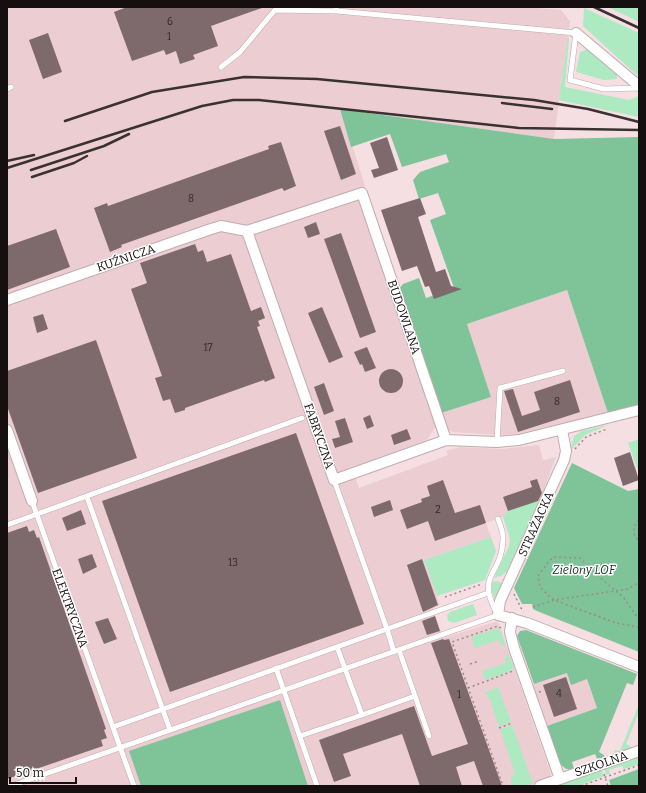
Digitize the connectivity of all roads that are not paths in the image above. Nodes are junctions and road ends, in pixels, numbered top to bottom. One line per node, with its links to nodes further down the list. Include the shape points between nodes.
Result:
1 (336, 9): 2 (lane); 3 (lane, via 275,10 240,52)
2 (576, 33): 4 (street); 4 (lane, via 570,80 604,88)
3 (221, 67)
4 (639, 87)
5 (247, 231): 6 (street, KUŹNICZA, via 221,226); 12 (street, BUDOWLANA, via 362,193); 14 (street, FABRYCZNA)
6 (7, 300)
7 (563, 371): 13 (lane, via 500,388)
8 (639, 410): 11 (street, FABRYCZNA)
9 (302, 418): 15 (lane)
10 (7, 430): 16 (street, ELEKTRYCZNA)
11 (562, 430): 13 (street, FABRYCZNA); 21 (street, STRAŻACKA, via 565,454 547,500 500,601)
12 (446, 440): 13 (street, FABRYCZNA); 14 (street, FABRYCZNA)
13 (497, 442)
14 (334, 480): 23 (lane)
15 (87, 497): 17 (lane); 31 (lane)
16 (32, 501): 17 (lane, ELEKTRYCZNA)
17 (36, 515): 19 (lane); 33 (lane, ELEKTRYCZNA)
18 (498, 519): 20 (lane, via 504,538 502,551 489,581)
19 (7, 525)
20 (488, 593): 21 (lane); 23 (lane)
21 (498, 615): 22 (street); 25 (lane)
22 (512, 618): 26 (street); 39 (street, via 511,636)
23 (387, 629): 24 (lane); 25 (lane)
24 (337, 647): 27 (lane); 28 (lane)
25 (397, 651): 28 (lane); 30 (lane)
26 (639, 667)
27 (276, 668): 29 (lane); 31 (lane)
28 (344, 669): 29 (lane); 32 (lane)
29 (283, 690): 34 (lane); 35 (lane)
30 (416, 696): 32 (lane); 36 (lane)
31 (162, 709): 33 (lane); 34 (lane)
32 (362, 714): 35 (lane)
33 (113, 727): 37 (lane, ELEKTRYCZNA)
34 (170, 730): 37 (lane)
35 (300, 736): 42 (lane)
36 (430, 736)
37 (121, 748): 40 (lane); 41 (lane, ELEKTRYCZNA)
38 (639, 751): 39 (street, SZKOLNA)
39 (560, 778): 43 (street, SZKOLNA)
40 (11, 786)
41 (134, 786)
42 (317, 786)
43 (540, 786)

